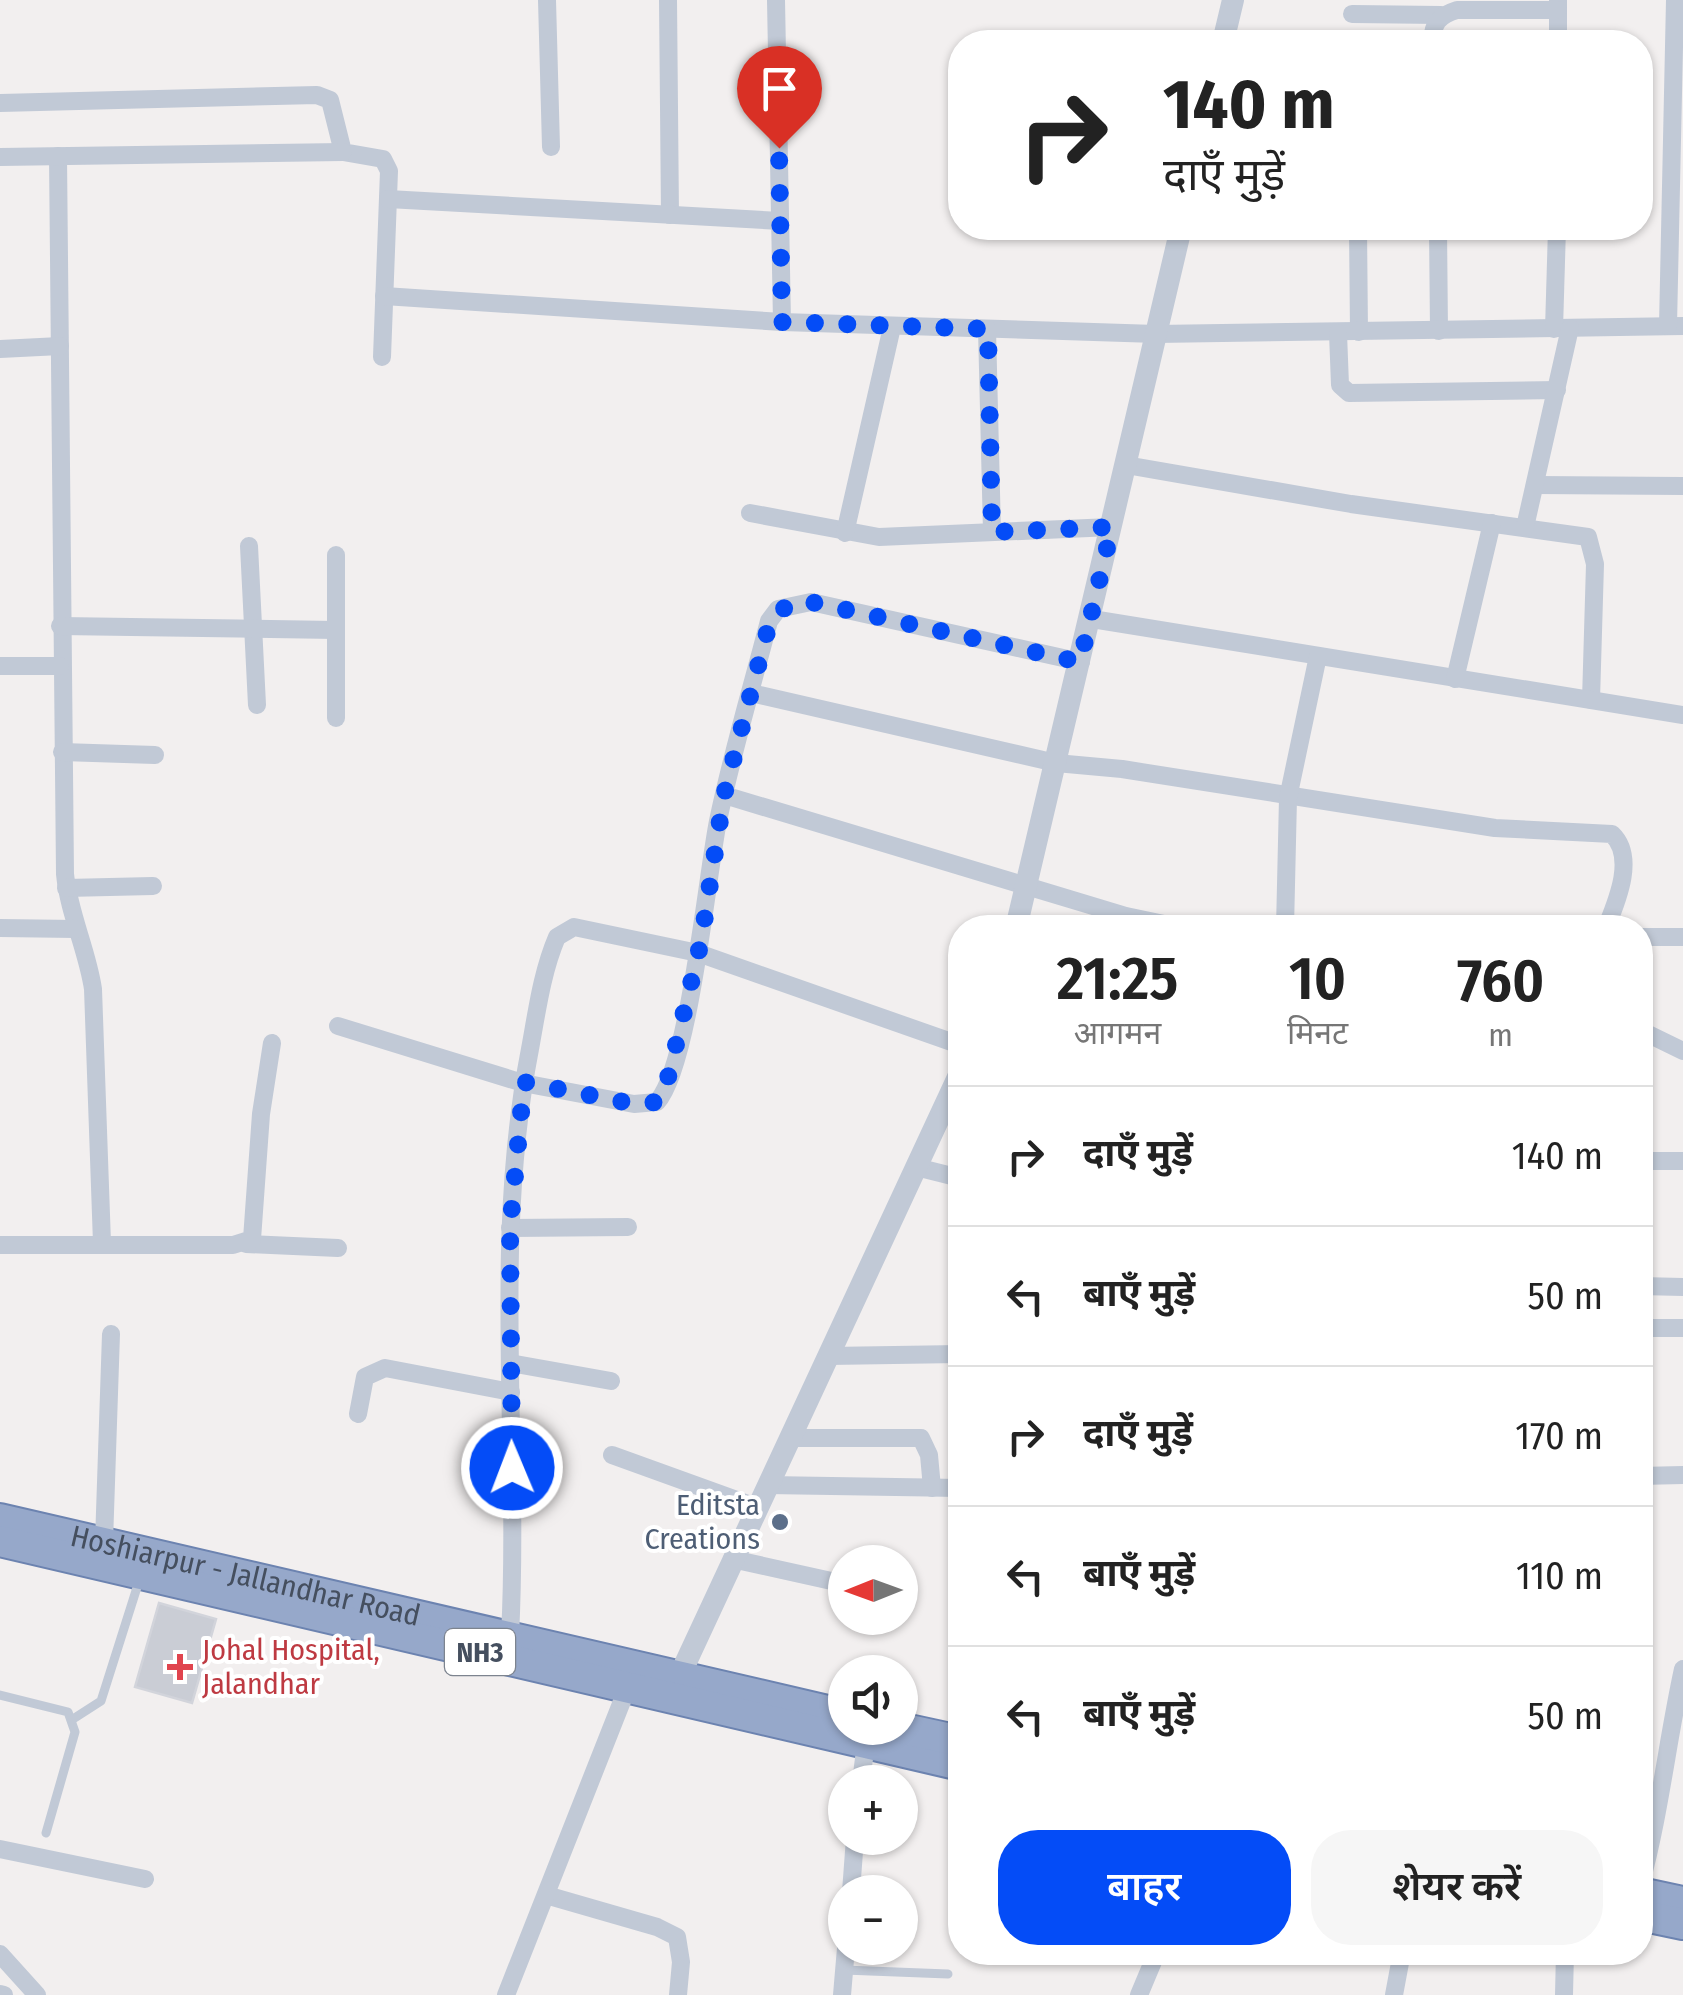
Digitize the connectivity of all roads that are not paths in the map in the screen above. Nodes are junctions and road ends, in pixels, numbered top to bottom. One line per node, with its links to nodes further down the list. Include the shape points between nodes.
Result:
1 (547, 0): 13 (street)
2 (668, 0): 18 (street)
3 (776, 0): 19 (street)
4 (1233, 0): 9 (street)
5 (1675, 0): 12 (street)
6 (1558, 5): 8 (street)
7 (1352, 14): 8 (street)
8 (1441, 15): 10 (street)
9 (1226, 30)
10 (1433, 30)
11 (0, 103): 14 (street, via 317,95 333,105)
12 (1678, 132): 27 (street)
13 (551, 147)
14 (343, 152): 15 (street); 17 (street, via 383,159)
15 (58, 156): 16 (street); 34 (street)
16 (0, 157)
17 (388, 199): 18 (street); 24 (street)
18 (670, 215): 19 (street)
19 (780, 221): 25 (street)
20 (1178, 240): 33 (street)
21 (1358, 240): 31 (street)
22 (1438, 240): 30 (street)
23 (1558, 240): 28 (street)
24 (384, 296): 25 (street); 36 (street)
25 (782, 322): 26 (street)
26 (892, 326): 29 (street); 46 (street)
27 (1676, 326): 28 (street)
28 (1562, 328): 30 (street); 37 (street)
29 (988, 329): 33 (street); 45 (street)
30 (1438, 330): 31 (street)
31 (1360, 332): 32 (street)
32 (1338, 333): 33 (street); 37 (street, via 1340,386 1348,393)
33 (1156, 334): 38 (street)
34 (60, 346): 35 (street); 50 (street)
35 (0, 349)
36 (382, 357)
37 (1557, 390): 39 (street)
38 (1126, 465): 42 (street); 43 (street)
39 (1535, 485): 40 (street); 44 (street)
40 (1683, 486)
41 (750, 512): 46 (street)
42 (1492, 523): 44 (street); 57 (street)
43 (1112, 527): 45 (street); 49 (street)
44 (1525, 527): 59 (street, via 1579,532 1592,544)
45 (992, 532): 46 (street)
46 (845, 533)
47 (249, 546): 51 (street)
48 (336, 555): 52 (street)
49 (1092, 619): 53 (street); 54 (street)
50 (60, 626): 51 (street); 56 (street)
51 (251, 630): 52 (street); 60 (street)
52 (336, 630): 62 (street)
53 (1318, 656): 57 (street); 67 (street)
54 (1080, 662): 58 (street, via 826,604 790,603 770,621); 65 (street)
55 (0, 666): 56 (street)
56 (60, 666): 63 (street)
57 (1455, 679): 59 (street)
58 (751, 693): 65 (street); 66 (street)
59 (1590, 700): 61 (street)
60 (257, 705)
61 (1683, 715)
62 (336, 718)
63 (62, 752): 64 (street); 70 (street)
64 (154, 755)
65 (1056, 763): 67 (street); 68 (street)
66 (724, 795): 68 (street); 79 (street)
67 (1288, 798): 73 (street); 74 (street, via 1495,828 1612,834 1624,860)
68 (1029, 883): 71 (street); 72 (street)
69 (153, 886): 70 (street)
70 (66, 888): 76 (street)
71 (1020, 915)
72 (1126, 915)
73 (1285, 915)
74 (1609, 915)
75 (0, 928): 76 (street)
76 (76, 929): 93 (street, via 93,989)
77 (1653, 936): 78 (street)
78 (1683, 937)
79 (698, 954): 82 (street); 85 (street, via 670,1080 657,1102 634,1104); 85 (street, via 590,929 565,930 552,949)
80 (338, 1026): 85 (street)
81 (1653, 1036): 84 (street)
82 (948, 1041)
83 (272, 1044): 94 (street, via 254,1234)
84 (1683, 1051)
85 (524, 1082): 92 (street)
86 (948, 1099): 89 (street)
87 (1653, 1161): 88 (street)
88 (1683, 1162)
89 (916, 1167): 90 (street); 103 (street)
90 (948, 1175)
91 (628, 1227): 92 (street)
92 (510, 1228): 104 (street)
93 (102, 1243): 94 (street); 95 (street)
94 (246, 1244): 96 (street)
95 (0, 1245)
96 (338, 1248)
97 (1653, 1286): 98 (street)
98 (1683, 1286)
99 (1653, 1328): 100 (street)
100 (1683, 1328)
101 (111, 1334): 118 (street)
102 (948, 1354): 103 (street)
103 (828, 1356): 108 (street)
104 (510, 1364): 105 (street); 106 (street)
105 (610, 1381)
106 (511, 1392): 107 (street, via 385,1368 365,1377); 122 (street)
107 (358, 1414)
108 (789, 1438): 112 (street); 113 (street, via 921,1438)
109 (612, 1455): 115 (street)
110 (1683, 1475): 111 (street)
111 (1653, 1476)
112 (768, 1485): 113 (street); 115 (street)
113 (932, 1488): 114 (street)
114 (948, 1488)
115 (756, 1507): 119 (street)
116 (0, 1519): 118 (highway, Hoshiarpur - Jallandhar Road / NH3)
117 (0, 1541): 120 (highway, Hoshiarpur - Jallandhar Road / NH3)
118 (104, 1542): 122 (highway, Hoshiarpur - Jallandhar Road / NH3)
119 (732, 1559): 121 (street); 124 (street)
120 (142, 1573): 125 (highway, Hoshiarpur - Jallandhar Road / NH3); 129 (lane, via 102,1701)
121 (828, 1580)
122 (510, 1636): 125 (highway, Hoshiarpur - Jallandhar Road / NH3)
123 (1683, 1669): 136 (street)
124 (679, 1677): 125 (highway, Hoshiarpur - Jallandhar Road / NH3); 127 (highway, Hoshiarpur - Jallandhar Road / NH3)
125 (631, 1678): 127 (highway, Hoshiarpur - Jallandhar Road / NH3); 139 (street)
126 (0, 1695): 129 (lane, via 68,1712)
127 (717, 1697): 128 (highway, Hoshiarpur - Jallandhar Road / NH3); 130 (highway, Hoshiarpur - Jallandhar Road / NH3)
128 (828, 1713)
129 (73, 1719): 135 (lane)
130 (828, 1732)
131 (918, 1732): 132 (highway)
132 (948, 1738)
133 (870, 1745): 134 (highway, Hoshiarpur - Jallandhar Road / NH3)
134 (948, 1762)
135 (46, 1833)
136 (1653, 1837)
137 (0, 1850): 138 (street)
138 (145, 1879)
139 (546, 1895): 152 (street); 153 (street, via 676,1937)
140 (1653, 1896): 141 (highway)
141 (1683, 1902)
142 (1653, 1918): 143 (highway)
143 (1683, 1924)
144 (0, 1954): 151 (street)
145 (844, 1965): 149 (street)
146 (1152, 1965): 155 (street)
147 (1400, 1965): 156 (street)
148 (1565, 1965): 157 (street)
149 (844, 1970): 150 (lane); 154 (street)
150 (948, 1974)
151 (37, 1995)
152 (506, 1995)
153 (678, 1995)
154 (842, 1995)
155 (1140, 1995)
156 (1394, 1995)
157 (1564, 1995)

